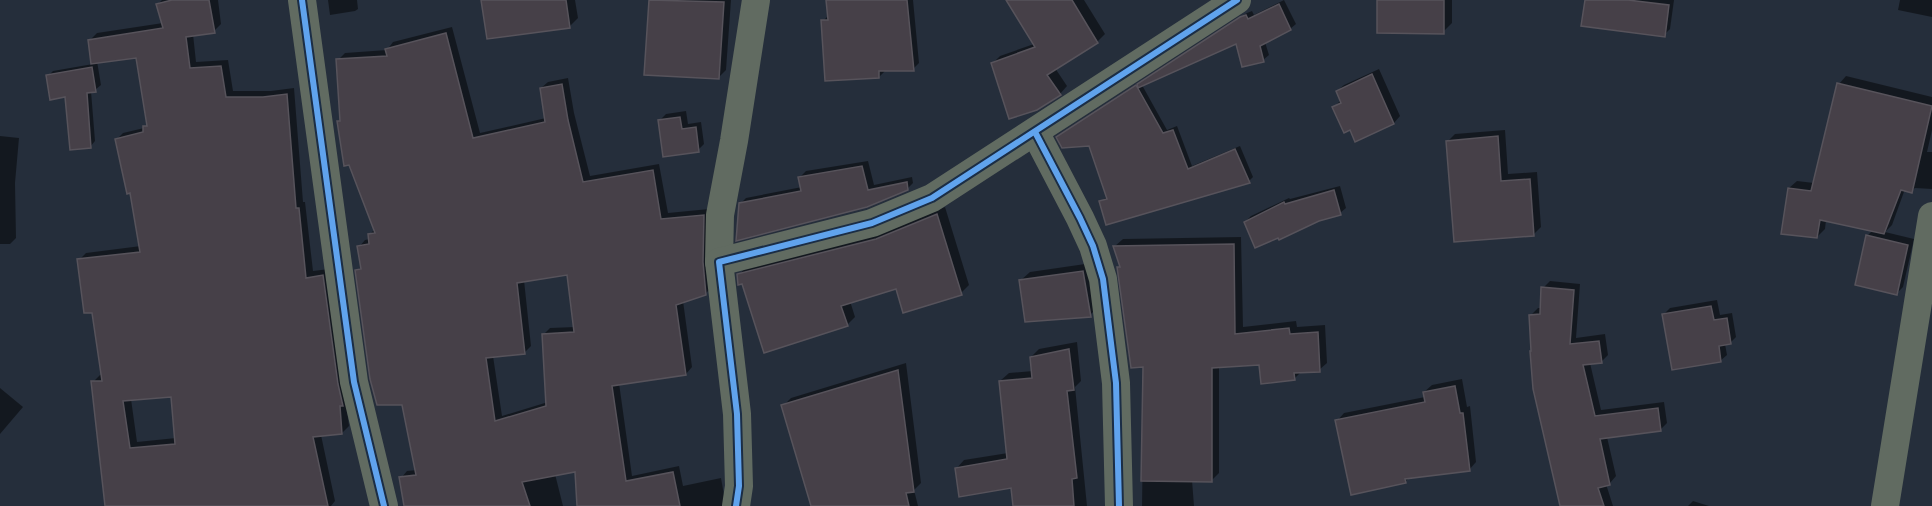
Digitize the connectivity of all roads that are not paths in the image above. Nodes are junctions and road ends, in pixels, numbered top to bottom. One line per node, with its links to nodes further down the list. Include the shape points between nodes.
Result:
1 (302, 0): 7 (street, via 354,382)
2 (756, 0): 6 (street, via 720,215)
3 (1237, 0): 4 (street)
4 (1035, 132): 6 (street, via 914,207 872,223); 9 (street, via 1094,246 1103,279 1116,383)
5 (1932, 216): 10 (street)
6 (719, 262): 8 (street, via 737,414)
7 (384, 506)
8 (736, 506)
9 (1119, 506)
10 (1885, 506)

